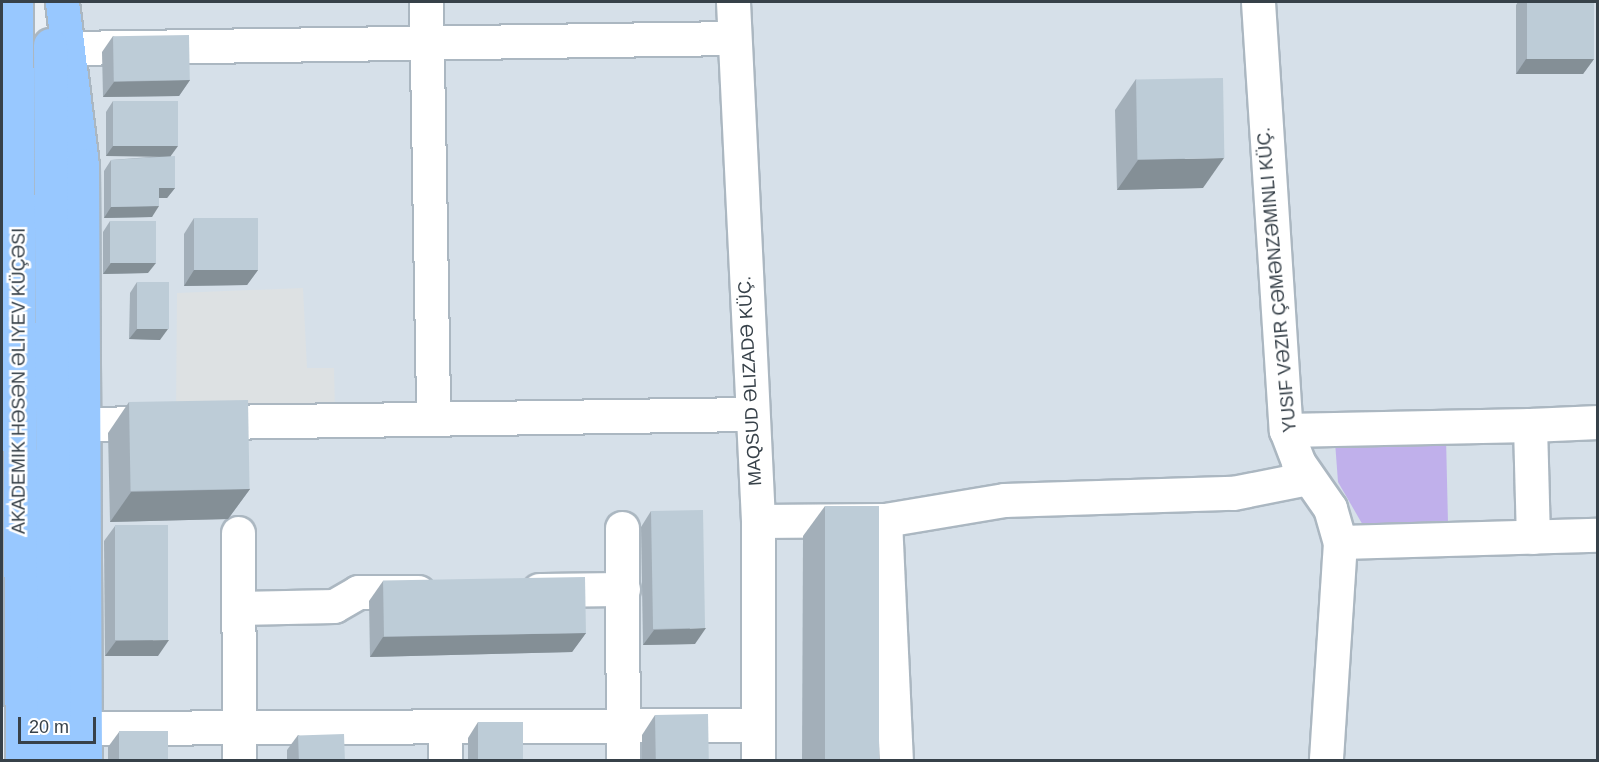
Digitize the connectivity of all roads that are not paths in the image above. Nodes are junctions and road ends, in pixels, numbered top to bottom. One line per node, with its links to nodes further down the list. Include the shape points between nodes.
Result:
1 (4, 2): 8 (main road)
2 (16, 2): 35 (main road, AKADEMIK HƏSƏN ƏLIYEV KÜÇƏSI)
3 (49, 2): 36 (main road, AKADEMIK HƏSƏN ƏLIYEV KÜÇƏSI)
4 (62, 2): 11 (main road)
5 (426, 2): 10 (street)
6 (734, 2): 9 (street, MAQSUD ƏLIZADƏ KÜÇ.)
7 (1258, 2): 17 (street, YUSIF VƏZIR ÇƏMƏNZƏMINLI KÜÇ.)
8 (2, 19)
9 (734, 38): 10 (street); 12 (street, MAQSUD ƏLIZADƏ KÜÇ.)
10 (426, 41): 11 (street); 13 (street)
11 (68, 48): 15 (main road, via 82,165)
12 (750, 414): 13 (street); 20 (street, MAQSUD ƏLIZADƏ KÜÇ.)
13 (433, 417): 15 (street)
14 (1598, 422): 16 (street)
15 (84, 424): 32 (main road)
16 (1530, 425): 17 (street); 24 (street)
17 (1286, 430): 18 (street, YUSIF VƏZIR ÇƏMƏNZƏMINLI KÜÇ.)
18 (1308, 478): 19 (street, via 1233,493 1004,500); 25 (street, YUSIF VƏZIR ÇƏMƏNZƏMINLI KÜÇ., via 1330,508)
19 (885, 520): 20 (street); 42 (street)
20 (758, 521): 30 (street, MAQSUD ƏLIZADƏ KÜÇ.)
21 (622, 528): 26 (street)
22 (238, 533): 29 (street)
23 (1598, 535): 24 (street)
24 (1533, 537): 25 (street)
25 (1340, 542): 43 (street, YUSIF VƏZIR ÇƏMƏNZƏMINLI KÜÇ.)
26 (623, 589): 28 (street); 31 (street)
27 (450, 591): 29 (street, via 358,592 334,606)
28 (508, 591)
29 (238, 608): 33 (street)
30 (758, 724): 31 (street); 41 (street, MAQSUD ƏLIZADƏ KÜÇ.)
31 (623, 727): 34 (street); 40 (street)
32 (84, 728): 33 (street); 37 (main road)
33 (238, 728): 34 (street); 38 (street)
34 (445, 728): 39 (street)
35 (22, 760)
36 (54, 760)
37 (85, 760)
38 (239, 760)
39 (445, 760)
40 (623, 760)
41 (758, 760)
42 (896, 760)
43 (1326, 760)

